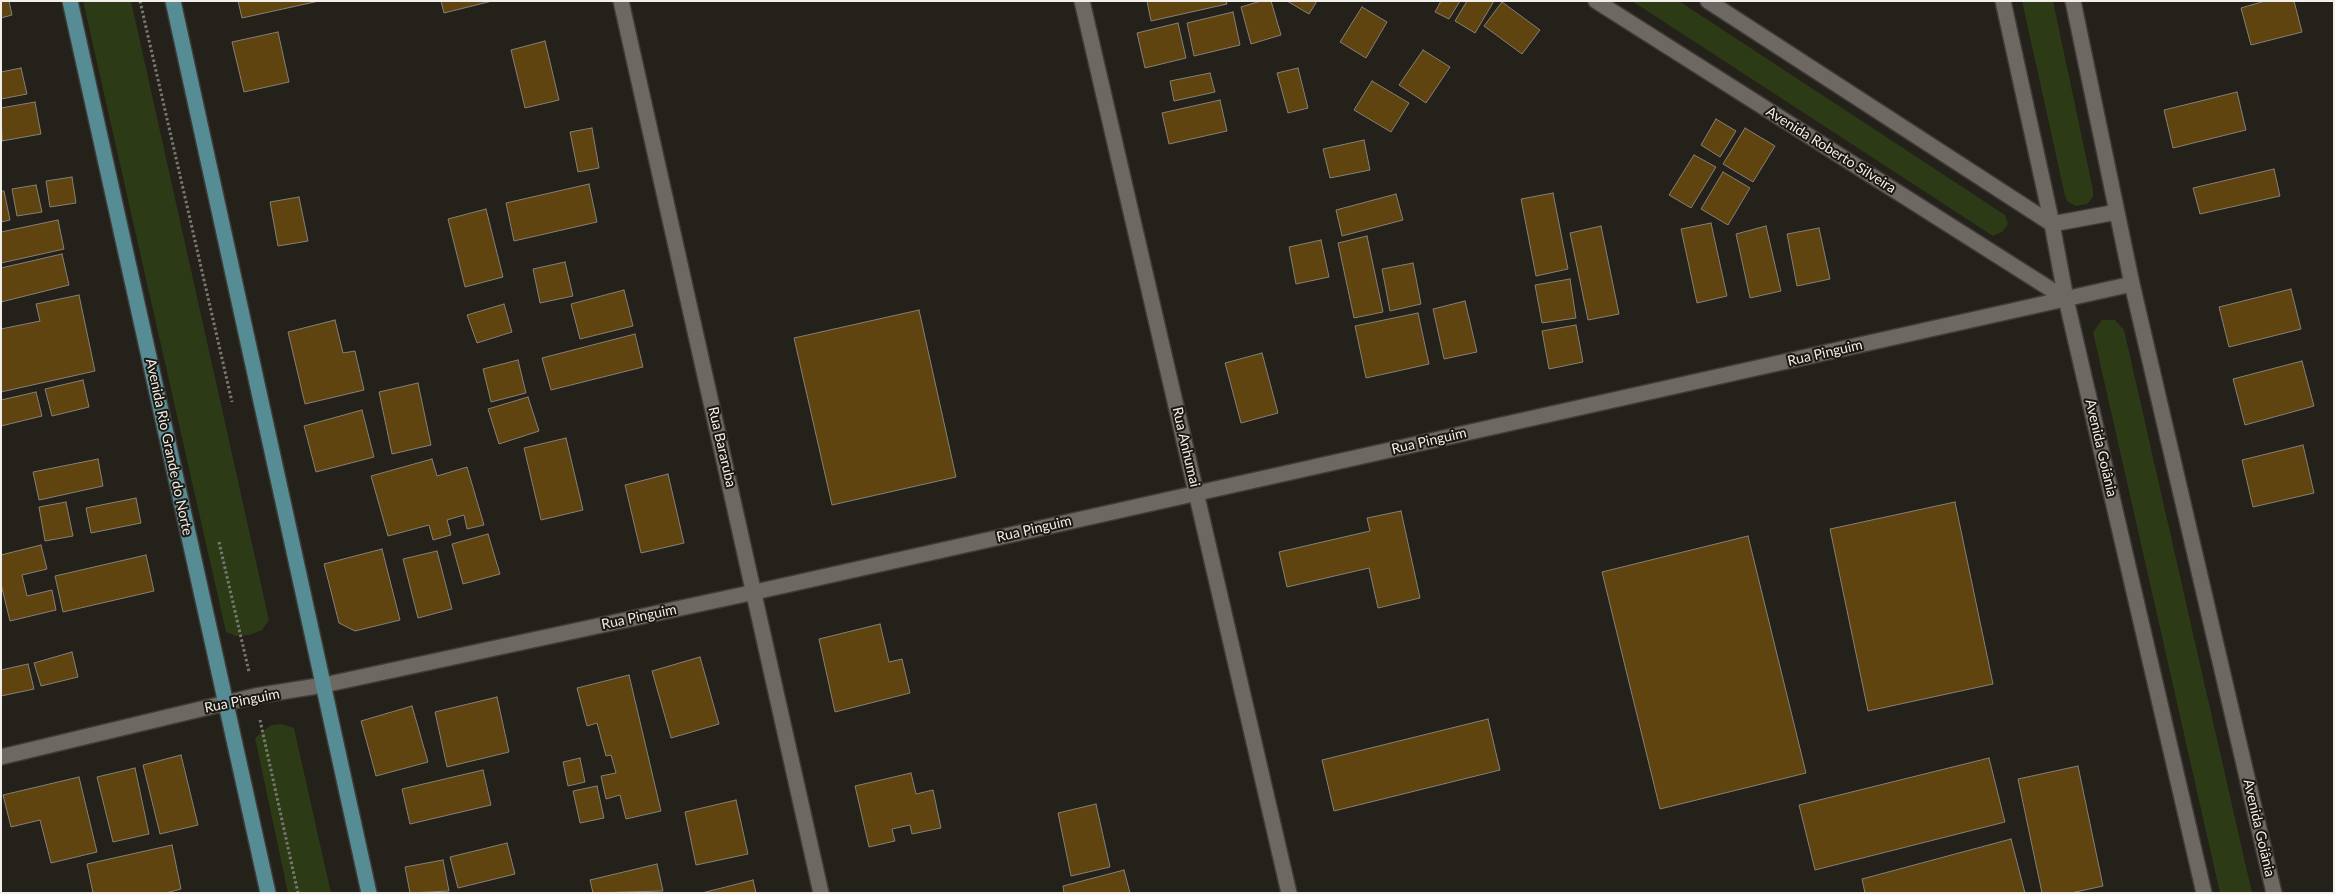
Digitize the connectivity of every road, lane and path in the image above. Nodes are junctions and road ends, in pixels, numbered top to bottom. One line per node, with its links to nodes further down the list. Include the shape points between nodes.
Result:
1 (70, 1): 18 (main road, Avenida Rio Grande do Norte)
2 (140, 1): 14 (path)
3 (173, 1): 17 (main road)
4 (621, 1): 16 (street, Rua Bararuba)
5 (1082, 1): 15 (street, Rua Anhumai)
6 (1596, 1): 13 (street, Avenida Roberto Silveira)
7 (1708, 1): 11 (street)
8 (2002, 1): 11 (street, Avenida Goiânia)
9 (2073, 1): 10 (street, Avenida Goiânia)
10 (2117, 212): 11 (street); 12 (street, Avenida Goiânia)
11 (2052, 224): 13 (street, Avenida Goiânia)
12 (2132, 284): 13 (street, Rua Pinguim); 25 (street, Avenida Goiânia)
13 (2066, 299): 15 (street, Rua Pinguim); 24 (street, Avenida Goiânia)
14 (234, 409)
15 (1197, 492): 16 (street, Rua Pinguim); 23 (street, Rua Anhumai)
16 (756, 592): 17 (street, Rua Pinguim); 22 (street, Rua Bararuba)
17 (324, 686): 18 (street, Rua Pinguim); 21 (main road)
18 (226, 703): 19 (street, Rua Pinguim); 20 (main road, Avenida Rio Grande do Norte)
19 (1, 757)
20 (268, 893)
21 (369, 893)
22 (821, 893)
23 (1289, 893)
24 (2204, 893)
25 (2274, 893)

